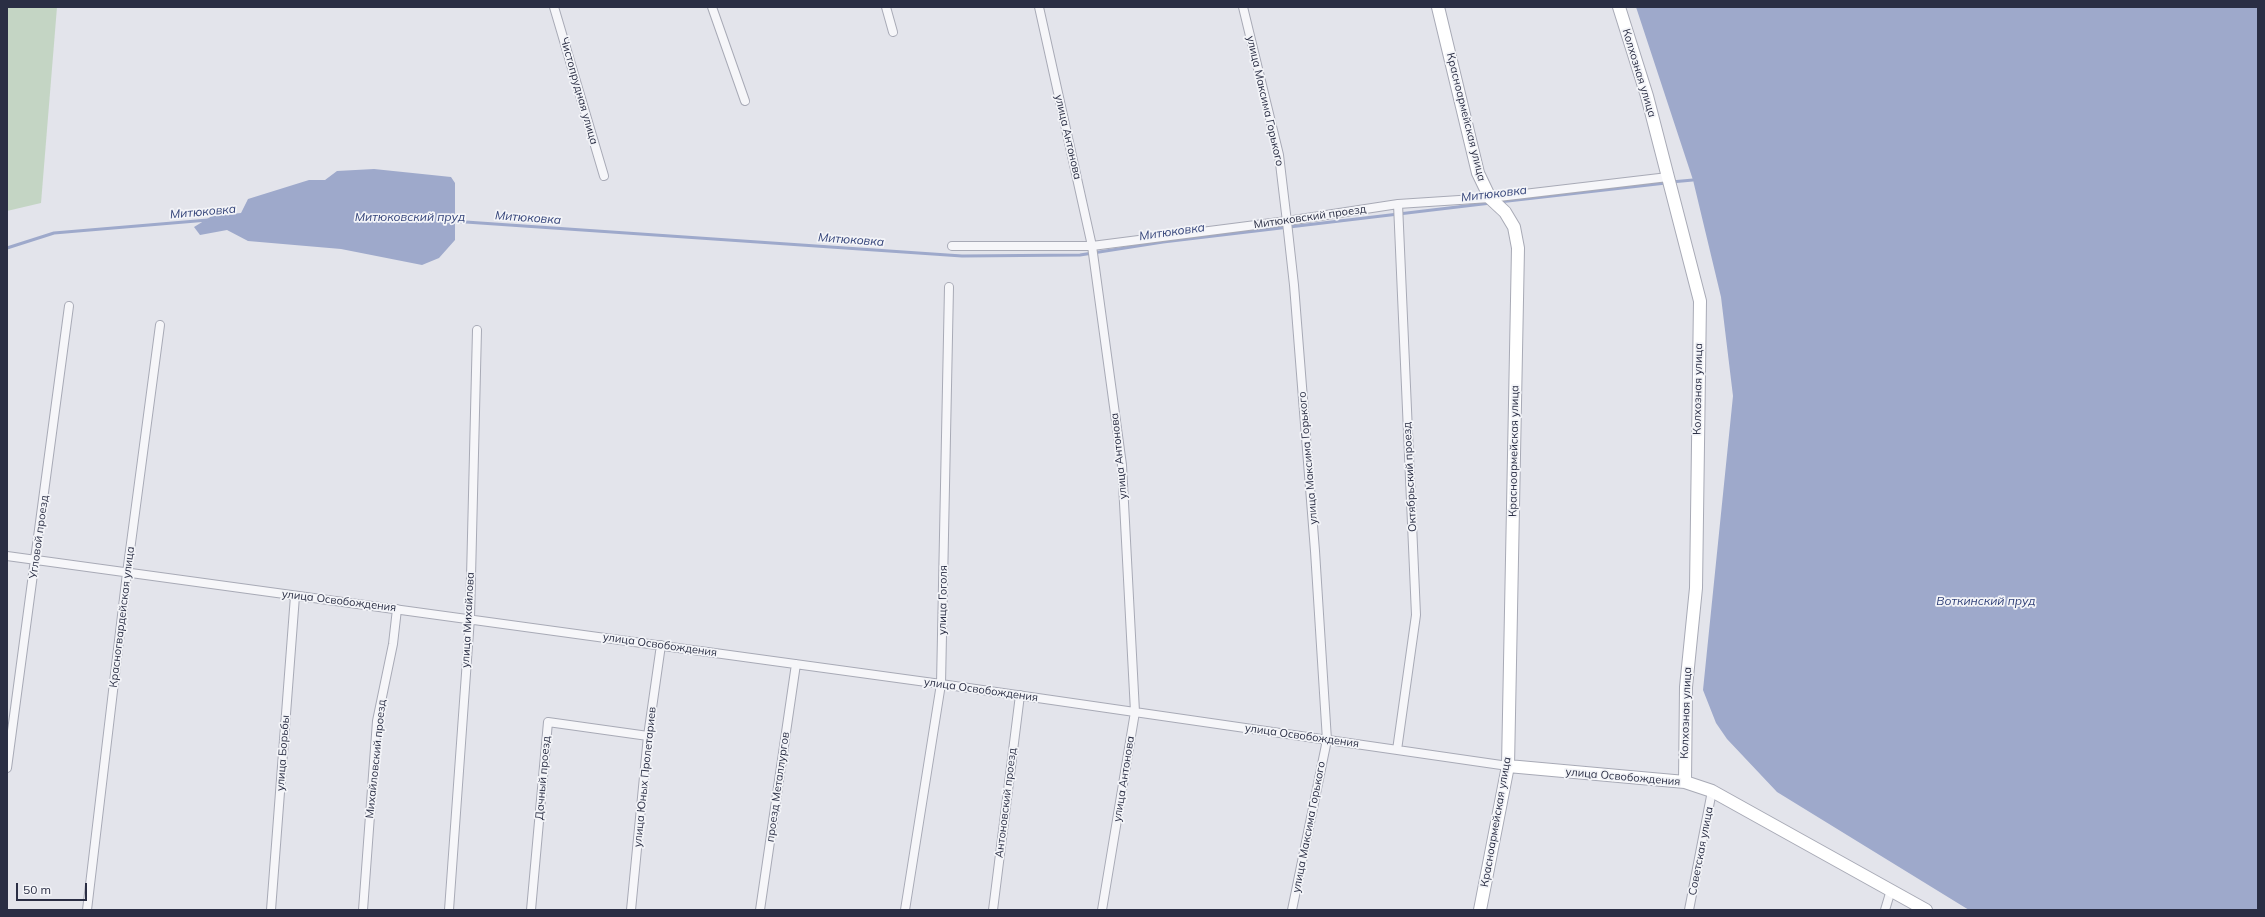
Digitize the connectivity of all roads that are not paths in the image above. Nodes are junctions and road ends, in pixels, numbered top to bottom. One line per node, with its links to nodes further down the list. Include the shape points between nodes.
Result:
1 (554, 7): 10 (street, Чистопрудная улица)
2 (712, 7): 9 (street)
3 (886, 7): 8 (street)
4 (1039, 7): 16 (street, улица Антонова)
5 (1243, 7): 14 (street, улица Максима Горького, via 1279,155)
6 (1438, 7): 12 (street, Красноармейская улица, via 1478,173)
7 (1619, 7): 11 (street, Колхозная улица, via 1647,96)
8 (893, 32)
9 (745, 101)
10 (604, 176)
11 (1668, 177): 12 (street, Митюковский проезд); 37 (street, Колхозная улица, via 1700,301 1696,588 1686,687)
12 (1490, 198): 13 (street, Митюковский проезд); 35 (street, Красноармейская улица, via 1506,212 1514,227 1518,248)
13 (1398, 204): 14 (street, Митюковский проезд); 34 (street, Октябрьский проезд, via 1416,616)
14 (1287, 222): 16 (street, Митюковский проезд); 33 (street, улица Максима Горького, via 1315,551)
15 (952, 246): 16 (street, Митюковский проезд)
16 (1092, 246): 31 (street, улица Антонова, via 1122,465)
17 (948, 287): 29 (street, улица Гоголя)
18 (69, 306): 22 (street, Угловой проезд)
19 (160, 325): 23 (street, Красногвардейская улица)
20 (477, 330): 26 (street, улица Михайлова)
21 (7, 556): 22 (street, улица Освобождения)
22 (36, 561): 23 (street, улица Освобождения); 36 (street, Угловой проезд)
23 (127, 573): 24 (street, улица Освобождения); 40 (street, Красногвардейская улица)
24 (295, 596): 25 (street, улица Освобождения); 41 (street, улица Борьбы)
25 (397, 608): 26 (street, улица Освобождения); 42 (street, Михайловский проезд, via 393,644 377,721)
26 (470, 618): 27 (street, улица Освобождения); 43 (street, улица Михайлова)
27 (661, 645): 28 (street, улица Освобождения); 32 (street, улица Юных Пролетариев)
28 (796, 664): 29 (street, улица Освобождения); 46 (street, проезд Металлургов)
29 (941, 684): 30 (street, улица Освобождения); 47 (street, улица Гоголя)
30 (1020, 695): 31 (street, улица Освобождения); 48 (street, Антоновский проезд)
31 (1135, 712): 33 (street, улица Освобождения); 49 (street, улица Антонова)
32 (648, 736): 44 (street, Дачный проезд, via 548,722); 45 (street, улица Юных Пролетариев)
33 (1326, 740): 34 (street, улица Освобождения); 50 (street, улица Максима Горького)
34 (1397, 750): 35 (street, улица Освобождения)
35 (1508, 766): 37 (street, улица Освобождения); 51 (street, Красноармейская улица)
36 (7, 768)
37 (1685, 782): 38 (street, улица Освобождения)
38 (1712, 791): 39 (street, улица Освобождения); 52 (street, Советская улица)
39 (1891, 890): 53 (street); 54 (street, улица Освобождения)
40 (87, 910)
41 (271, 910)
42 (363, 910)
43 (449, 910)
44 (531, 910)
45 (631, 910)
46 (760, 910)
47 (905, 910)
48 (992, 910)
49 (1102, 910)
50 (1292, 910)
51 (1480, 910)
52 (1689, 910)
53 (1885, 910)
54 (1926, 910)

